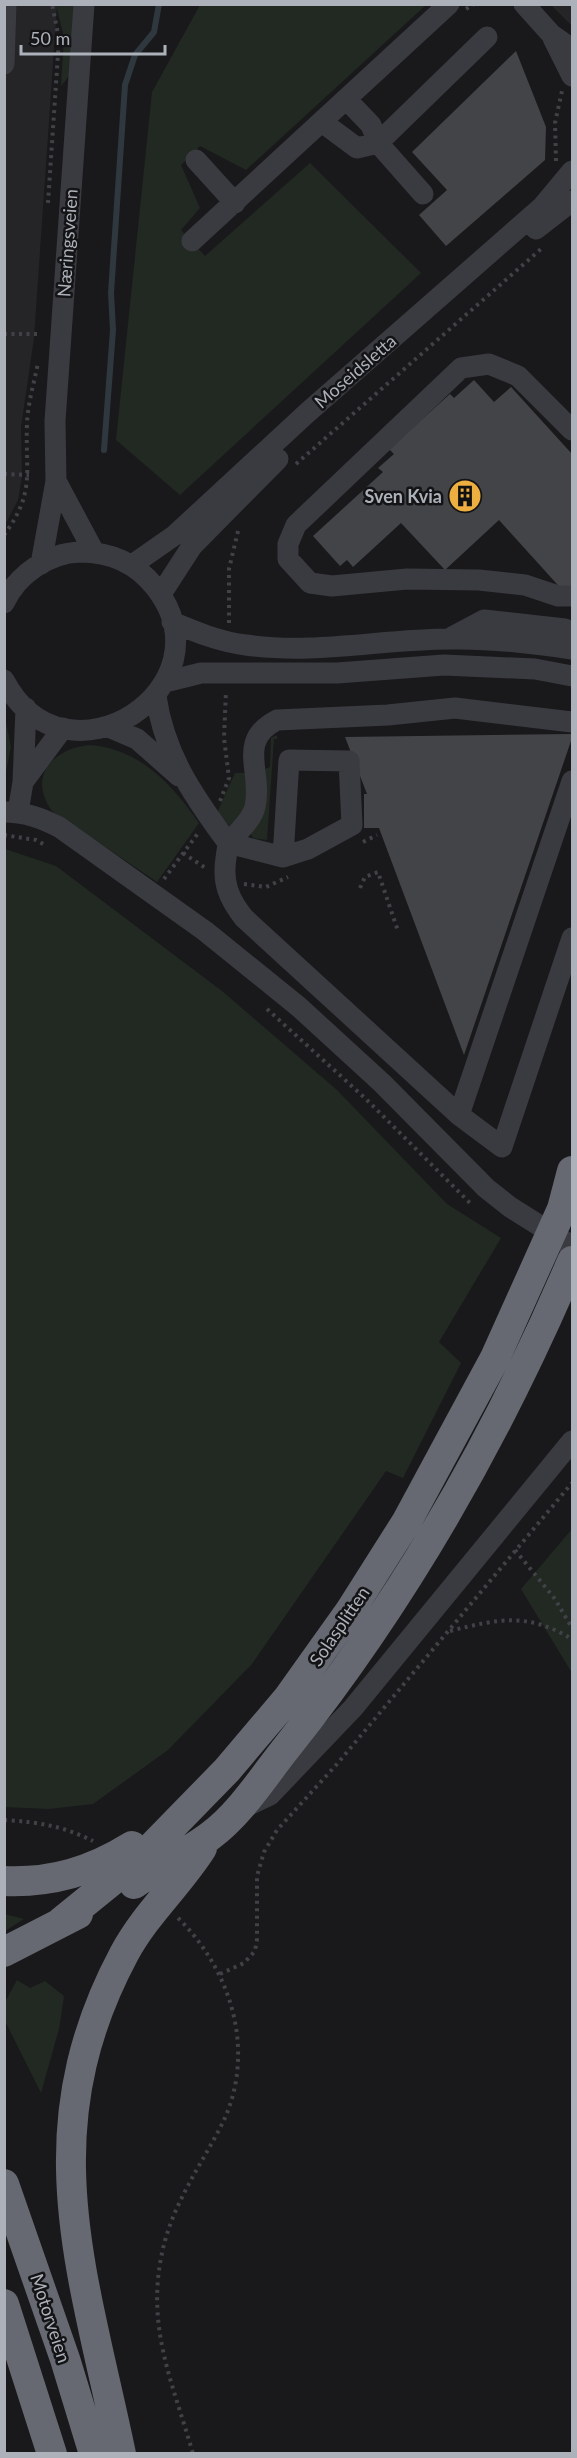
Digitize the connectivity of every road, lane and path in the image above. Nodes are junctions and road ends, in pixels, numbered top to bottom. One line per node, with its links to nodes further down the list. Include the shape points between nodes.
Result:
1 (6, 4): 9 (street)
2 (52, 4): 19 (path, via 59,39)
3 (84, 4): 31 (street, Næringsveien, via 55,421)
4 (449, 4): 11 (street)
5 (524, 4): 6 (street)
6 (551, 34): 8 (street); 10 (street)
7 (487, 37): 13 (street)
8 (573, 49)
9 (4, 64)
10 (567, 80): 15 (path, via 555,123)
11 (346, 99): 12 (street); 13 (street, via 371,125)
12 (322, 122): 13 (street, via 357,148); 18 (street)
13 (378, 143): 16 (street)
14 (196, 160): 18 (street)
15 (564, 170): 36 (street, Moseidsletta, via 542,207 174,535)
16 (423, 194)
17 (573, 201): 37 (street, Moseidsletta, via 551,216 294,444 192,546)
18 (235, 202): 20 (street)
19 (48, 204)
20 (192, 242)
21 (523, 264): 28 (path)
22 (41, 322): 24 (path)
23 (4, 334): 24 (path)
24 (41, 334): 25 (path)
25 (40, 343)
26 (38, 360): 30 (path, via 27,423)
27 (573, 430): 38 (street, via 518,376 489,364 461,368 296,525 288,544 288,559 310,583 332,586 407,579 479,580)
28 (294, 465)
29 (4, 474): 30 (path)
30 (28, 475): 33 (path, via 23,504)
31 (57, 481): 34 (street, Næringsveien); 35 (street, Næringsveien)
32 (244, 520): 41 (path, via 231,553)
33 (4, 535)
34 (94, 552): 35 (street, via 75,552); 36 (street)
35 (41, 564): 39 (street, via 16,584)
36 (132, 565): 37 (street)
37 (161, 594): 40 (street)
38 (573, 596)
39 (5, 600)
40 (172, 622): 43 (street, via 220,640 271,647); 47 (street, via 174,653)
41 (229, 625)
42 (573, 636): 43 (street, via 565,629 484,620)
43 (449, 639): 44 (street, via 488,639)
44 (573, 649)
45 (573, 676): 47 (street, via 535,669 444,665 337,673 201,673)
46 (4, 680): 48 (street)
47 (160, 689): 50 (street, via 143,710); 52 (street, via 160,725)
48 (26, 708): 51 (street); 54 (street)
49 (573, 722): 57 (street, via 455,708 277,720 262,728 254,742 255,810)
50 (109, 727): 51 (street); 52 (street, via 136,739)
51 (63, 728): 54 (street)
52 (182, 778): 57 (street)
53 (573, 781): 64 (street)
54 (23, 782): 55 (street)
55 (11, 812): 68 (street, via 38,817 73,836 213,937 344,1048 486,1188)
56 (4, 835): 58 (path, via 36,840)
57 (228, 843): 59 (street); 64 (street, via 224,880 231,901 244,918)
58 (51, 848)
59 (283, 857): 59 (street, via 308,849 352,825 349,761 289,760)
60 (360, 888): 61 (path, via 365,877 378,872)
61 (398, 931)
62 (573, 938): 64 (street, via 502,1147)
63 (262, 1005): 67 (path)
64 (459, 1115)
65 (573, 1171): 66 (highway, Solasplitten)
66 (567, 1196): 76 (highway, Solasplitten, via 495,1358 407,1521 288,1698 255,1739)
67 (476, 1207)
68 (573, 1246)
69 (567, 1274): 77 (highway, Solasplitten, via 460,1487 370,1633 303,1727)
70 (573, 1441): 77 (street, via 348,1714 270,1795)
71 (573, 1483): 72 (path)
72 (515, 1550): 73 (path); 74 (path)
73 (573, 1628)
74 (448, 1631): 75 (path, via 514,1619 543,1624); 85 (path, via 277,1830 264,1852 257,1876 255,1951 244,1963)
75 (573, 1639)
76 (187, 1809): 81 (highway, via 99,1865 58,1878); 83 (highway, Solasplitten, via 146,1853)
77 (236, 1811): 79 (highway, Solasplitten)
78 (4, 1820): 80 (path, via 62,1827)
79 (210, 1836): 83 (highway, Solasplitten, via 127,1889); 90 (highway, via 138,1930 110,1981 89,2038 73,2105 69,2169 74,2226)
80 (98, 1845)
81 (4, 1881)
82 (172, 1913): 85 (path, via 201,1943)
83 (61, 1922): 84 (highway, Solasplitten)
84 (4, 1952)
85 (220, 1974): 91 (path, via 231,1999 237,2033 236,2081 220,2129 171,2219 160,2260 157,2297 165,2366)
86 (4, 2184): 89 (highway, Motorveien, via 58,2336)
87 (4, 2304): 88 (highway)
88 (52, 2454)
89 (94, 2454)
90 (121, 2454)
91 (193, 2454)

